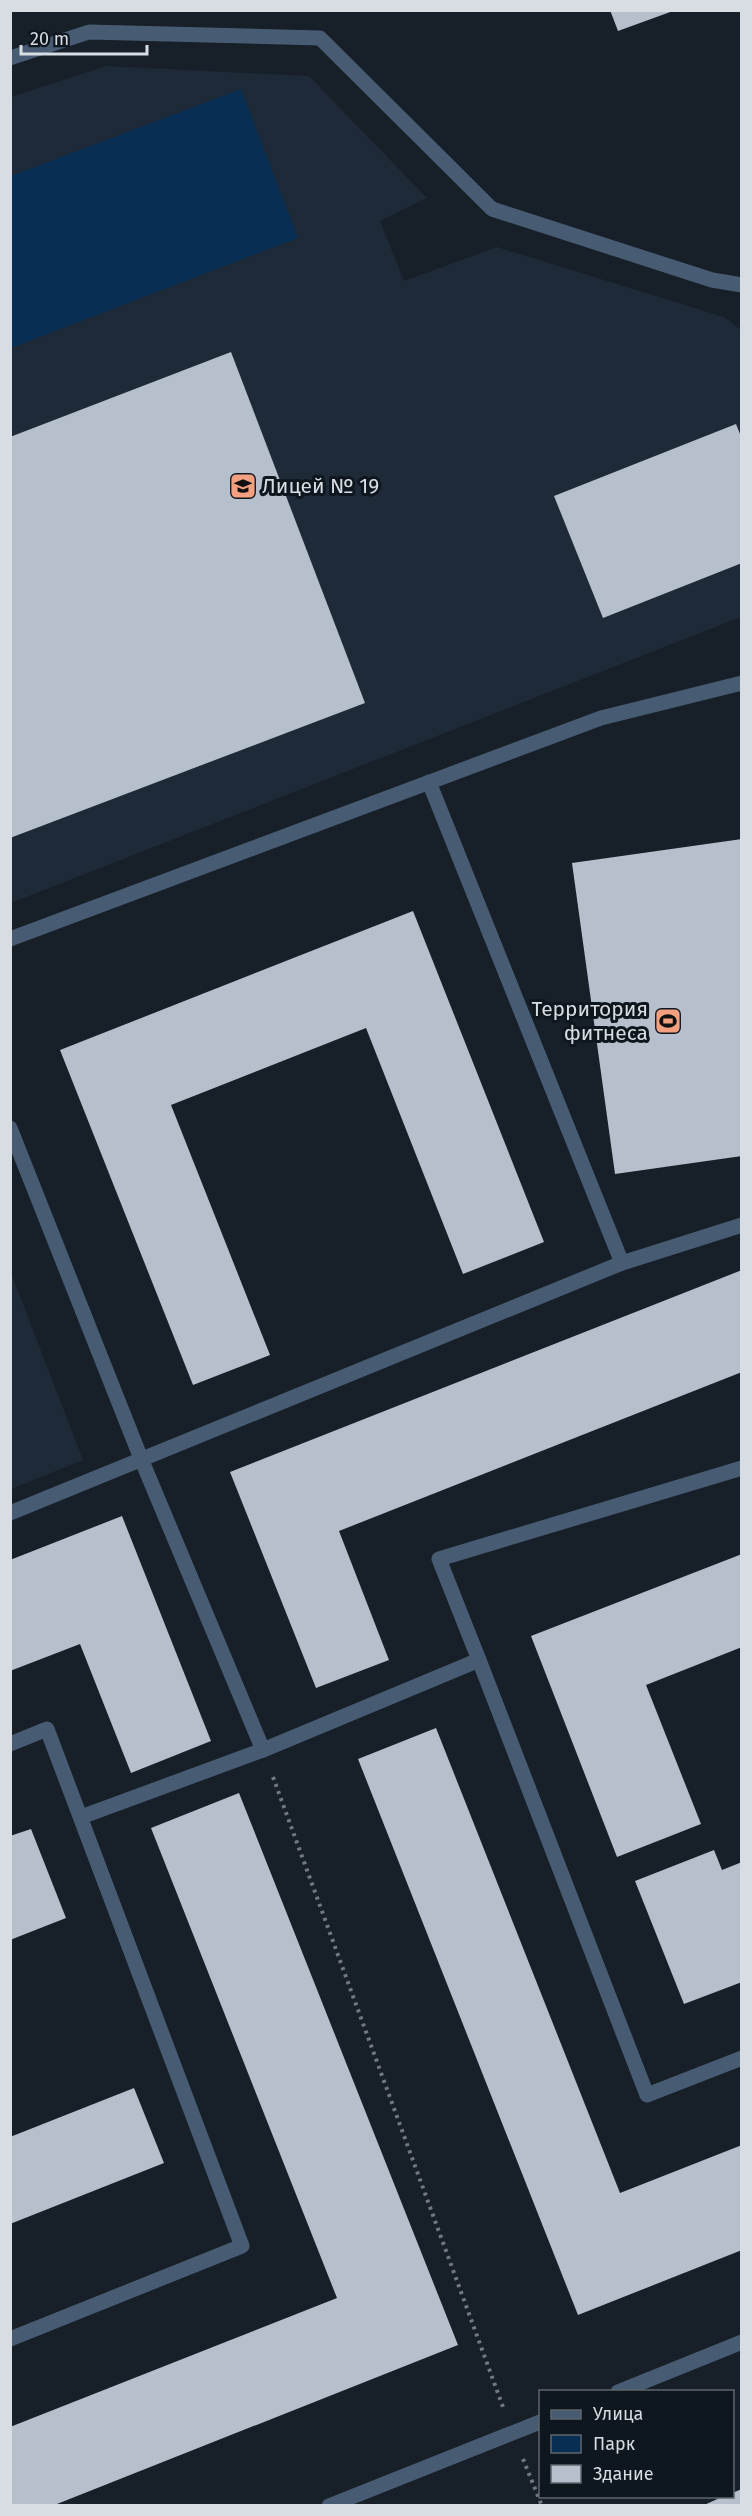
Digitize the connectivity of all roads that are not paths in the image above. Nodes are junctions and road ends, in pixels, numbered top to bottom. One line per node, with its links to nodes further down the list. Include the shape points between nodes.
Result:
1 (10, 58): 2 (street, via 89,32 320,38 492,209 712,280)
2 (741, 285)
3 (741, 683): 4 (street, via 601,718)
4 (429, 782): 5 (street); 8 (street)
5 (10, 939)
6 (10, 1128): 9 (street)
7 (741, 1225): 8 (street)
8 (622, 1263): 9 (street)
9 (142, 1461): 11 (street); 14 (street)
10 (741, 1468): 12 (street, via 439,1559)
11 (10, 1513)
12 (479, 1660): 14 (street); 16 (street, via 647,2095)
13 (10, 1744): 15 (street, via 47,1729)
14 (263, 1750): 15 (street)
15 (81, 1817): 17 (street, via 242,2247)
16 (741, 2058)
17 (10, 2339)
18 (741, 2342): 19 (street)
19 (621, 2390)
20 (539, 2422): 21 (street)
21 (329, 2505)

